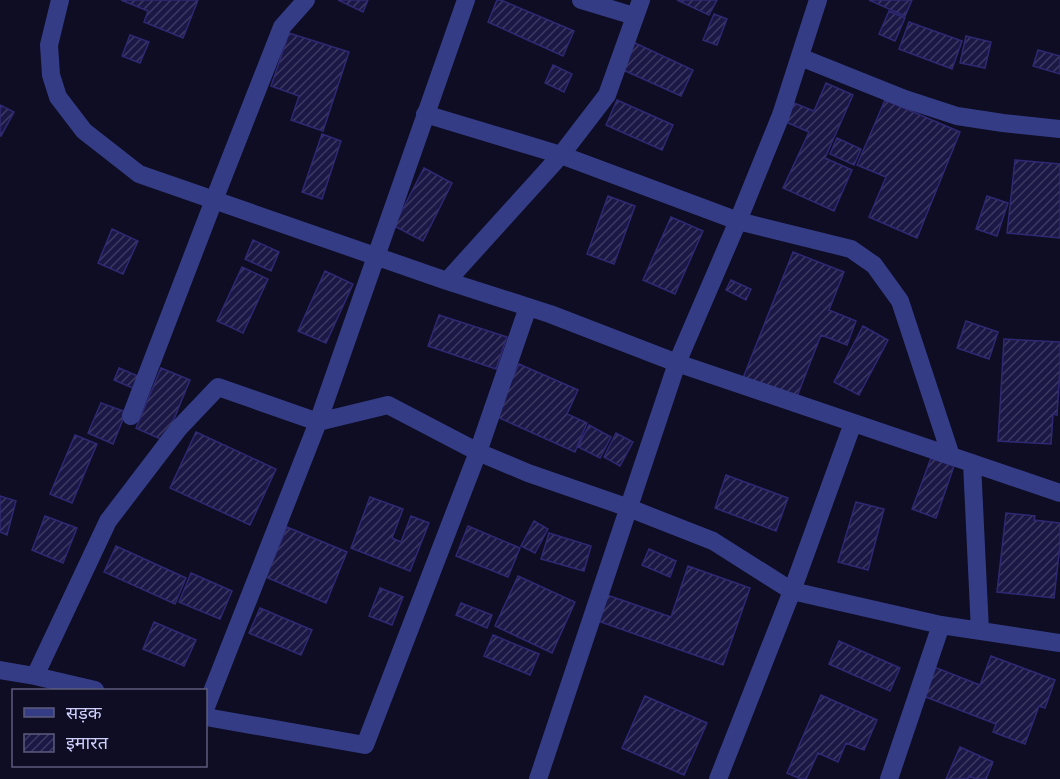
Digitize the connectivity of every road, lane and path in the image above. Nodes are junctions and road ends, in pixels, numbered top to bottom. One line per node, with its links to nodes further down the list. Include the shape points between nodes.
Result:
1 (60, 0): 11 (street, via 49,45 51,75 64,106 84,131 139,174)
2 (306, 0): 11 (street, via 282,27)
3 (466, 0): 8 (street)
4 (581, 0): 6 (street)
5 (818, 0): 7 (street)
6 (638, 8): 10 (street, via 607,95)
7 (800, 57): 9 (street, via 957,116); 12 (street)
8 (425, 114): 10 (street); 13 (street)
9 (1060, 129)
10 (561, 154): 12 (street); 14 (street)
11 (214, 200): 13 (street); 17 (street)
12 (738, 221): 16 (street); 21 (street, via 851,249 874,265 900,302)
13 (376, 256): 14 (street); 18 (street)
14 (447, 281): 15 (street)
15 (528, 307): 16 (street); 20 (street)
16 (677, 363): 19 (street); 24 (street)
17 (131, 416)
18 (318, 422): 20 (street, via 388,405); 30 (street, via 218,387 179,428 108,521); 32 (street)
19 (853, 423): 21 (street); 25 (street)
20 (478, 452): 24 (street); 33 (street, via 365,745)
21 (951, 456): 22 (street)
22 (972, 463): 23 (street); 27 (street)
23 (1060, 493)
24 (629, 508): 25 (street, via 713,541); 34 (street)
25 (792, 591): 26 (street); 35 (street)
26 (941, 625): 27 (street); 36 (street)
27 (980, 631): 28 (street)
28 (1060, 643)
29 (0, 670): 30 (street)
30 (35, 676): 31 (street)
31 (91, 689)
32 (207, 704)
33 (207, 717)
34 (538, 779)
35 (718, 779)
36 (889, 779)

